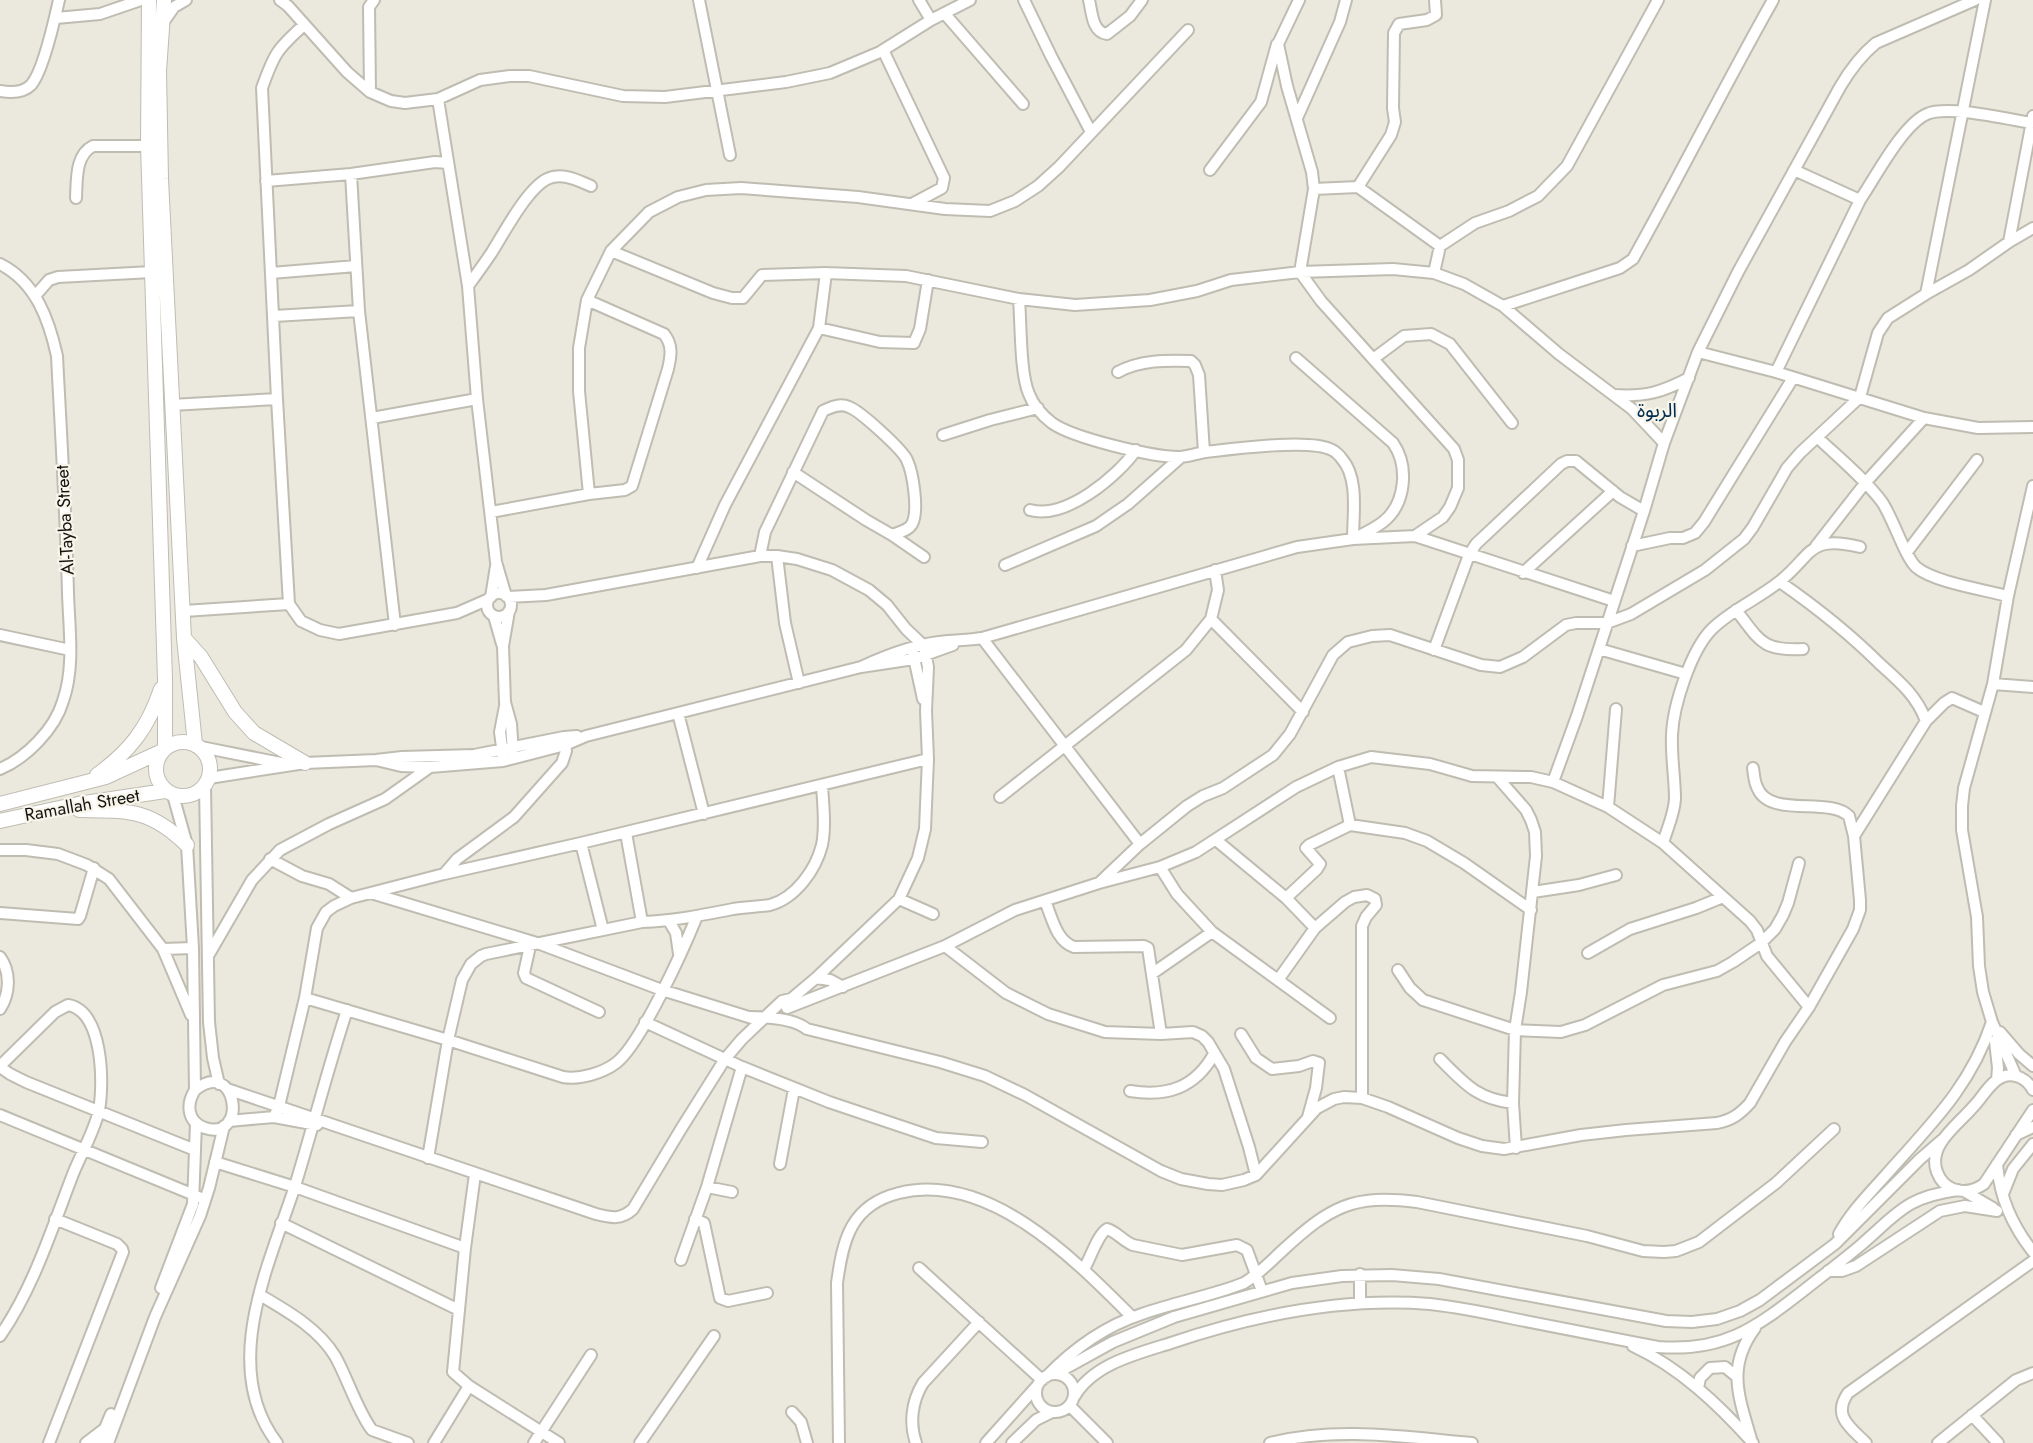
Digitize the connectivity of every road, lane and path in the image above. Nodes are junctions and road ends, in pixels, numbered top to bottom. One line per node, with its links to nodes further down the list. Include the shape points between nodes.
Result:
1 (59, 0): 22 (street)
2 (141, 0): 22 (street, via 100,14)
3 (148, 0): 38 (main road)
4 (164, 0): 24 (main road)
5 (186, 0): 24 (street, via 174,7)
6 (280, 0): 25 (street)
7 (374, 0): 30 (street, via 369,7)
8 (699, 0): 31 (street)
9 (919, 0): 23 (street)
10 (970, 0): 21 (street)
11 (1024, 0): 37 (street)
12 (1089, 0): 13 (street, via 1097,29 1107,34 1130,16)
13 (1142, 0)
14 (1299, 0): 27 (street)
15 (1346, 0): 35 (street)
16 (1435, 0): 46 (street, via 1437,15 1399,24 1394,33 1395,122)
17 (1658, 0): 53 (street, via 1567,166 1538,196 1475,223)
18 (1773, 0): 68 (street, via 1633,259 1620,268)
19 (1985, 0): 34 (street)
20 (1972, 1): 42 (street, via 1876,43 1864,53 1846,77)
21 (945, 14): 23 (street); 33 (street)
22 (56, 18): 29 (street, via 30,86 14,93)
23 (931, 20): 28 (street)
24 (162, 25): 83 (main road, via 159,135)
25 (304, 25): 30 (street); 44 (street, via 281,45 262,88)
26 (1188, 30): 37 (street)
27 (1278, 44): 35 (street); 41 (street, via 1261,102)
28 (883, 50): 31 (street, via 830,73); 50 (street, via 944,178 942,188)
29 (0, 91)
30 (370, 92): 32 (street, via 405,103)
31 (719, 92): 32 (street, via 665,98 623,96 529,76 510,76 480,80); 39 (street)
32 (438, 99): 40 (street)
33 (1023, 104)
34 (1961, 112): 36 (street); 49 (street, via 1928,113 1917,119); 64 (street)
35 (1297, 118): 47 (street)
36 (2032, 119): 52 (street)
37 (1091, 132): 50 (street, via 1059,167 1015,201 990,211)
38 (148, 146): 48 (street, via 93,146 87,150 81,158); 57 (main road)
39 (730, 155)
40 (448, 163): 43 (street); 63 (street)
41 (1210, 170)
42 (1794, 170): 49 (street); 72 (street)
43 (351, 174): 44 (street); 56 (street)
44 (266, 181): 59 (street)
45 (591, 186): 63 (street, via 563,176 546,179 515,212)
46 (1358, 187): 47 (street); 53 (street)
47 (1314, 189): 58 (street)
48 (76, 198)
49 (1860, 200): 76 (street)
50 (912, 204): 54 (street, via 783,190 706,190 678,197 649,212)
51 (2033, 228): 52 (street)
52 (2009, 242): 64 (street)
53 (1440, 246): 61 (street)
54 (611, 251): 60 (street, via 732,298 743,298 762,275); 67 (street)
55 (0, 264): 65 (street, Al-Tayba Street)
56 (356, 266): 59 (street); 69 (street)
57 (152, 272): 65 (street, via 58,277 49,280); 144 (main road)
58 (1300, 272): 61 (street, via 1393,269); 66 (street, via 1231,280 1150,300 1075,305); 74 (street)
59 (271, 273): 70 (street)
60 (825, 273): 62 (street); 71 (street)
61 (1434, 273): 68 (street, via 1464,284)
62 (928, 280): 66 (street); 71 (street, via 914,343 880,342)
63 (468, 286): 82 (street)
64 (1926, 294): 80 (street, via 1882,325)
65 (35, 296): 140 (street, Al-Tayba Street, via 50,326 57,356)
66 (1019, 299): 84 (street, via 1025,379)
67 (587, 300): 100 (street, via 579,348 579,392); 100 (street, via 664,334 670,341 671,355 632,486)
68 (1503, 306): 79 (street)
69 (359, 310): 70 (street); 85 (street)
70 (274, 316): 81 (street)
71 (819, 328): 117 (street, via 725,505)
72 (1698, 352): 76 (street); 77 (street)
73 (1296, 358): 106 (street, via 1393,443 1401,461 1399,502 1384,522)
74 (1373, 359): 87 (street, via 1404,336 1431,334 1450,344); 105 (street, via 1454,449 1458,460 1458,488 1450,507 1443,517)
75 (1118, 372): 93 (street, via 1131,365 1191,361 1199,375)
76 (1776, 372): 78 (street)
77 (1689, 378): 79 (street, via 1651,394); 91 (street)
78 (1794, 378): 80 (street); 107 (street, via 1695,533)
79 (1615, 395): 91 (street)
80 (1860, 397): 86 (street); 90 (street)
81 (277, 399): 83 (street); 125 (street)
82 (477, 399): 85 (street); 103 (street)
83 (171, 405): 127 (main road)
84 (1038, 408): 89 (street); 92 (street, via 1050,422 1076,435)
85 (372, 418): 132 (street)
86 (1923, 418): 88 (street, via 1978,428); 97 (street)
87 (1512, 423)
88 (2033, 427)
89 (944, 435)
90 (1817, 437): 97 (street); 131 (street, via 1787,468 1744,539 1705,570 1631,614)
91 (1664, 443): 102 (street)
92 (1136, 450): 94 (street); 101 (street, via 1107,481 1084,496 1052,512)
93 (1204, 452): 94 (street); 106 (street, via 1308,443 1333,450 1349,470)
94 (1181, 457): 116 (street, via 1128,504 1096,526)
95 (1977, 460): 110 (street)
96 (793, 472): 104 (street); 104 (street, via 823,411 835,405 850,407 896,444 907,460 913,482 913,522 906,530); 112 (street, via 765,532)
97 (1866, 482): 108 (street); 110 (street, via 1887,510)
98 (2033, 486): 121 (street)
99 (1613, 491): 102 (street); 111 (street, via 1576,461 1567,461 1476,544); 119 (street)
100 (589, 494): 103 (street)
101 (1030, 510)
102 (1644, 511): 107 (street)
103 (491, 512): 115 (street)
104 (892, 535): 114 (street)
105 (1415, 536): 106 (street); 111 (street)
106 (1353, 539): 118 (street, via 1297,547)
107 (1632, 546): 123 (street)
108 (1816, 546): 109 (street, via 1840,543); 120 (street)
109 (1860, 548)
110 (1907, 552): 121 (street, via 1923,572)
111 (1469, 555): 119 (street); 141 (street)
112 (760, 556): 113 (street); 117 (street)
113 (777, 556): 137 (street, via 832,570 869,590 887,605); 145 (street, via 785,622)
114 (924, 557)
115 (496, 562): 122 (street); 124 (street)
116 (1005, 565)
117 (697, 568): 124 (street)
118 (1215, 570): 130 (street, via 1218,590); 135 (street)
119 (1523, 573): 123 (street)
120 (1780, 582): 126 (street); 153 (street, via 1832,619 1869,653 1913,695)
121 (2008, 596): 146 (street)
122 (490, 598): 124 (street, via 498,594); 128 (street); 129 (street)
123 (1614, 601): 131 (street)
124 (508, 603): 129 (street, via 503,617); 136 (street)
125 (290, 604): 127 (street); 132 (street, via 301,621 320,630 339,633)
126 (1736, 610): 139 (street, via 1767,646); 143 (street, via 1703,639)
127 (184, 612): 134 (main road)
128 (457, 613): 129 (street); 132 (street)
129 (492, 614): 136 (street)
130 (1211, 619): 150 (street); 157 (street, via 1186,650)
131 (1607, 623): 138 (street); 141 (street, via 1566,626 1523,657 1500,667 1480,665)
132 (395, 625)
133 (0, 635): 140 (street)
134 (184, 638): 156 (main road); 162 (main road, via 254,733)
135 (981, 638): 142 (street); 157 (street)
136 (503, 646): 159 (street, via 511,724)
137 (914, 649): 142 (street); 142 (street); 145 (street); 149 (street)
138 (1599, 649): 143 (street); 170 (street)
139 (1803, 649)
140 (70, 650): 167 (street, Al-Tayba Street, via 70,674 63,703 51,725 15,762)
141 (1434, 650): 150 (street, via 1390,635 1348,642 1333,655)
142 (926, 651): 149 (street)
143 (1686, 674): 185 (street, via 1672,732 1675,800)
144 (165, 679): 158 (main road); 171 (main road, via 154,710 132,744)
145 (800, 682): 152 (street)
146 (1993, 684): 147 (street); 151 (street)
147 (2033, 687)
148 (1616, 709): 176 (street)
149 (926, 711): 160 (street)
150 (1303, 712): 186 (street, via 1273,755 1224,788 1187,806)
151 (1984, 712): 153 (street, via 1952,698); 238 (street, via 1964,788 1962,830 1977,917 1980,979)
152 (678, 713): 154 (street); 178 (street)
153 (1926, 720): 182 (street)
154 (586, 736): 155 (street); 159 (street, via 564,737)
155 (565, 745): 159 (street); 193 (street, via 562,763 514,817 457,859)
156 (198, 746): 158 (main road, via 180,742); 163 (street); 169 (main road, via 209,761)
157 (1065, 747): 174 (street); 186 (street)
158 (163, 749): 171 (main road, Ramallah Street); 173 (main road, via 156,771 160,785)
159 (508, 754): 161 (street); 164 (street)
160 (928, 759): 172 (street); 200 (street, via 924,829 918,858)
161 (376, 760): 162 (street); 164 (street)
162 (305, 763): 163 (street)
163 (289, 765): 169 (street)
164 (430, 767): 189 (street, via 385,799 319,829 280,850)
165 (1338, 767): 168 (street, via 1371,757); 180 (street); 183 (street, via 1296,787)
166 (1753, 768): 182 (street, via 1762,795 1782,804 1838,808 1849,816)
167 (0, 770)
168 (1498, 778): 170 (street, via 1531,777); 196 (street, via 1526,810 1535,832)
169 (207, 782): 173 (main road, via 189,796); 218 (street)
170 (1553, 782): 176 (street)
171 (86, 783): 175 (main road, Ramallah Street)
172 (822, 785): 178 (street); 206 (street, via 822,844 801,884 771,904)
173 (169, 793): 177 (main road, Ramallah Street); 187 (street)
174 (1000, 797)
175 (0, 804)
176 (1608, 807): 185 (street)
177 (50, 810): 179 (main road, Ramallah Street); 187 (main road, via 142,814 165,826)
178 (704, 814): 181 (street)
179 (0, 821)
180 (1350, 825): 201 (street, via 1306,849 1320,864); 203 (street, via 1405,833 1427,841)
181 (626, 832): 184 (street); 208 (street)
182 (1854, 836): 230 (street, via 1860,910)
183 (1216, 840): 191 (street); 201 (street)
184 (581, 843): 193 (street); 210 (street)
185 (1663, 843): 198 (street)
186 (1140, 844): 195 (street)
187 (187, 845): 216 (street)
188 (0, 850): 192 (street, via 45,852)
189 (270, 860): 199 (street, via 329,884); 218 (street, via 248,885)
190 (1799, 863): 212 (street, via 1783,915)
191 (1161, 867): 195 (street); 211 (street, via 1177,894)
192 (94, 868): 204 (street, via 79,918); 215 (street, via 109,879)
193 (444, 874): 197 (street)
194 (1616, 875): 196 (street)
195 (1099, 883): 202 (street)
196 (1533, 892): 203 (street)
197 (371, 893): 199 (street); 213 (street)
198 (1723, 897): 212 (street, via 1750,921); 217 (street, via 1636,927)
199 (351, 898): 228 (street, via 326,912 320,920)
200 (899, 898): 205 (street); 223 (street)
201 (1286, 898): 209 (street)
202 (1045, 901): 214 (street, via 1014,910); 222 (street, via 1065,944 1144,946 1148,948)
203 (1531, 910): 239 (street)
204 (0, 913)
205 (933, 914)
206 (697, 916): 207 (street); 219 (street)
207 (669, 921): 208 (street); 219 (street)
208 (642, 922): 210 (street)
209 (1315, 928): 224 (street); 256 (street, via 1354,897 1367,895 1375,899 1376,904 1362,926)
210 (603, 930): 213 (street)
211 (1212, 932): 222 (street); 224 (street)
212 (1761, 942): 230 (street, via 1770,961); 239 (street, via 1717,971 1663,985 1585,1025 1561,1032)
213 (535, 945): 226 (street); 233 (street, via 524,973 527,979); 242 (street, via 481,956 471,964 462,980)
214 (945, 946): 225 (street); 240 (street, via 1006,993 1048,1014 1105,1032)
215 (163, 948): 216 (street); 235 (street)
216 (193, 948): 235 (street)
217 (1588, 953)
218 (208, 956): 251 (street, via 213,1058)
219 (679, 956): 226 (street)
220 (0, 957): 231 (street, via 8,977)
221 (1398, 970): 239 (street, via 1423,1000)
222 (1153, 973): 240 (street)
223 (813, 980): 225 (street); 227 (street, via 816,991); 229 (street)
224 (1278, 980): 234 (street)
225 (843, 987): 227 (street)
226 (662, 990): 236 (street); 237 (street)
227 (825, 994): 229 (street)
228 (305, 998): 232 (street); 258 (street)
229 (789, 1003): 236 (street, via 782,1001)
230 (1809, 1007): 273 (street, via 1750,1103 1731,1120 1581,1135)
231 (0, 1009)
232 (347, 1010): 242 (street); 264 (street)
233 (599, 1012)
234 (1330, 1018)
235 (194, 1020): 253 (street)
236 (763, 1020): 244 (street); 281 (street, via 801,1025 985,1076 1181,1179 1222,1185)
237 (645, 1022): 242 (street, via 618,1062 570,1079); 244 (street)
238 (1992, 1022): 247 (street); 249 (street); 250 (street); 293 (street, via 1976,1063 1959,1091 1850,1215)
239 (1515, 1030): 257 (street)
240 (1161, 1034): 243 (street, via 1193,1032 1208,1042)
241 (1240, 1034): 263 (street, via 1256,1058 1272,1069 1319,1063)
242 (448, 1040): 276 (street)
243 (1214, 1054): 255 (street, via 1197,1077 1176,1090 1148,1094); 281 (street, via 1224,1069)
244 (725, 1059): 248 (street); 280 (street, via 626,1215 616,1218 596,1214)
245 (1440, 1059): 257 (street, via 1477,1093)
246 (0, 1066): 260 (street, via 10,1074); 260 (street, via 62,1006 73,1006 86,1016 101,1060)
247 (2033, 1066)
248 (742, 1067): 252 (street); 283 (street)
249 (2016, 1076): 250 (street); 254 (street)
250 (1997, 1080): 270 (street)
251 (223, 1087): 253 (street, via 206,1084); 258 (street); 266 (street, via 234,1105)
252 (794, 1089): 271 (street, via 936,1138); 278 (street)
253 (195, 1090): 265 (street, via 188,1107)
254 (2033, 1090)
255 (1130, 1091)
256 (1362, 1098): 263 (street, via 1325,1102); 273 (street, via 1482,1146)
257 (1513, 1103): 273 (street)
258 (279, 1106): 262 (street); 264 (street)
259 (2033, 1110): 269 (street)
260 (99, 1112): 274 (street); 275 (street)
261 (0, 1115): 274 (street)
262 (274, 1117): 264 (street); 266 (street)
263 (1308, 1117): 281 (street)
264 (313, 1121): 276 (street); 282 (street)
265 (196, 1123): 266 (street, via 210,1129); 275 (street)
266 (226, 1123): 277 (street)
267 (2033, 1127): 269 (street)
268 (1834, 1129): 302 (street, via 1776,1183 1699,1242 1676,1251 1643,1251 1587,1236 1391,1199 1342,1206 1325,1215)
269 (2015, 1135): 279 (street)
270 (1942, 1140): 284 (street, via 1936,1168 1946,1185); 293 (street)
271 (982, 1142)
272 (2033, 1144): 287 (street, via 2013,1169)
273 (1516, 1148)
274 (83, 1149): 286 (street); 289 (street)
275 (195, 1150): 286 (street)
276 (428, 1158): 280 (street)
277 (215, 1162): 282 (street); 286 (street)
278 (780, 1164)
279 (1997, 1164): 284 (street, via 1984,1184); 287 (street)
280 (475, 1174): 294 (street)
281 (1256, 1175)
282 (295, 1187): 291 (street); 294 (street)
283 (707, 1187): 285 (street); 290 (street)
284 (1961, 1191): 288 (street); 300 (street, via 1932,1194 1910,1204)
285 (732, 1192)
286 (200, 1197): 325 (street)
287 (2003, 1197): 292 (street)
288 (1997, 1211): 292 (street); 300 (street, via 1965,1206 1941,1211 1856,1266)
289 (55, 1219): 311 (street, via 25,1293); 327 (street, via 117,1245 123,1252)
290 (695, 1219): 296 (street); 304 (street, via 704,1223 720,1298 728,1301)
291 (281, 1223): 305 (street); 307 (street)
292 (2016, 1229): 295 (street)
293 (1835, 1244): 301 (street, via 1750,1306 1717,1319 1692,1322 1666,1321 1440,1279)
294 (465, 1248): 307 (street)
295 (2033, 1252)
296 (681, 1260)
297 (2033, 1261): 344 (street, via 1848,1393 1842,1414)
298 (919, 1268): 309 (street)
299 (1084, 1269): 302 (street, via 1107,1229 1133,1245 1182,1255 1242,1246); 308 (street); 337 (street, via 1008,1213 962,1195 912,1190 873,1202 850,1229 837,1283)
300 (1828, 1271): 310 (street)
301 (1360, 1274): 303 (street); 306 (street)
302 (1257, 1275): 303 (street); 308 (street, via 1232,1287)
303 (1262, 1291): 317 (street, via 1154,1324)
304 (767, 1293)
305 (260, 1295): 330 (street, via 250,1373 252,1392 261,1419); 331 (street, via 290,1313 325,1343 372,1430)
306 (1360, 1303): 313 (street, via 1458,1308); 320 (street, via 1283,1313 1179,1340 1100,1370 1084,1383)
307 (459, 1310): 318 (street, via 453,1372)
308 (1132, 1317): 317 (street, via 1086,1342)
309 (979, 1322): 317 (street); 338 (street, via 918,1391 912,1425)
310 (1757, 1326): 313 (street, via 1698,1347 1658,1347); 316 (street, via 1745,1344)
311 (0, 1336)
312 (714, 1336): 335 (street)
313 (1619, 1339): 319 (street, via 1659,1360)
314 (591, 1355): 324 (street)
315 (2033, 1373): 323 (street, via 2016,1380)
316 (1736, 1376): 319 (street, via 1729,1369 1715,1367 1703,1374); 326 (street)
317 (1045, 1379): 320 (street, via 1064,1376 1071,1383); 322 (street, via 1036,1396); 339 (street)
318 (469, 1386): 324 (street); 332 (street)
319 (1698, 1388): 326 (street)
320 (1072, 1401): 322 (street, via 1061,1411); 341 (street)
321 (792, 1412): 336 (street, via 801,1422)
322 (1052, 1412): 340 (street, via 1029,1425)
323 (1972, 1416): 345 (street); 346 (street)
324 (541, 1432): 333 (street); 334 (street)
325 (108, 1438): 328 (street, via 99,1435); 329 (street)
326 (1752, 1442)
327 (49, 1443)
328 (86, 1443)
329 (99, 1443)
330 (277, 1443)
331 (408, 1443)
332 (434, 1443)
333 (534, 1443)
334 (559, 1443)
335 (640, 1443)
336 (807, 1443)
337 (839, 1443)
338 (916, 1443)
339 (986, 1443)
340 (1012, 1443)
341 (1107, 1443)
342 (1270, 1443): 343 (street, via 1340,1433)
343 (1472, 1443)
344 (1866, 1443)
345 (1938, 1443)
346 (1998, 1443)

